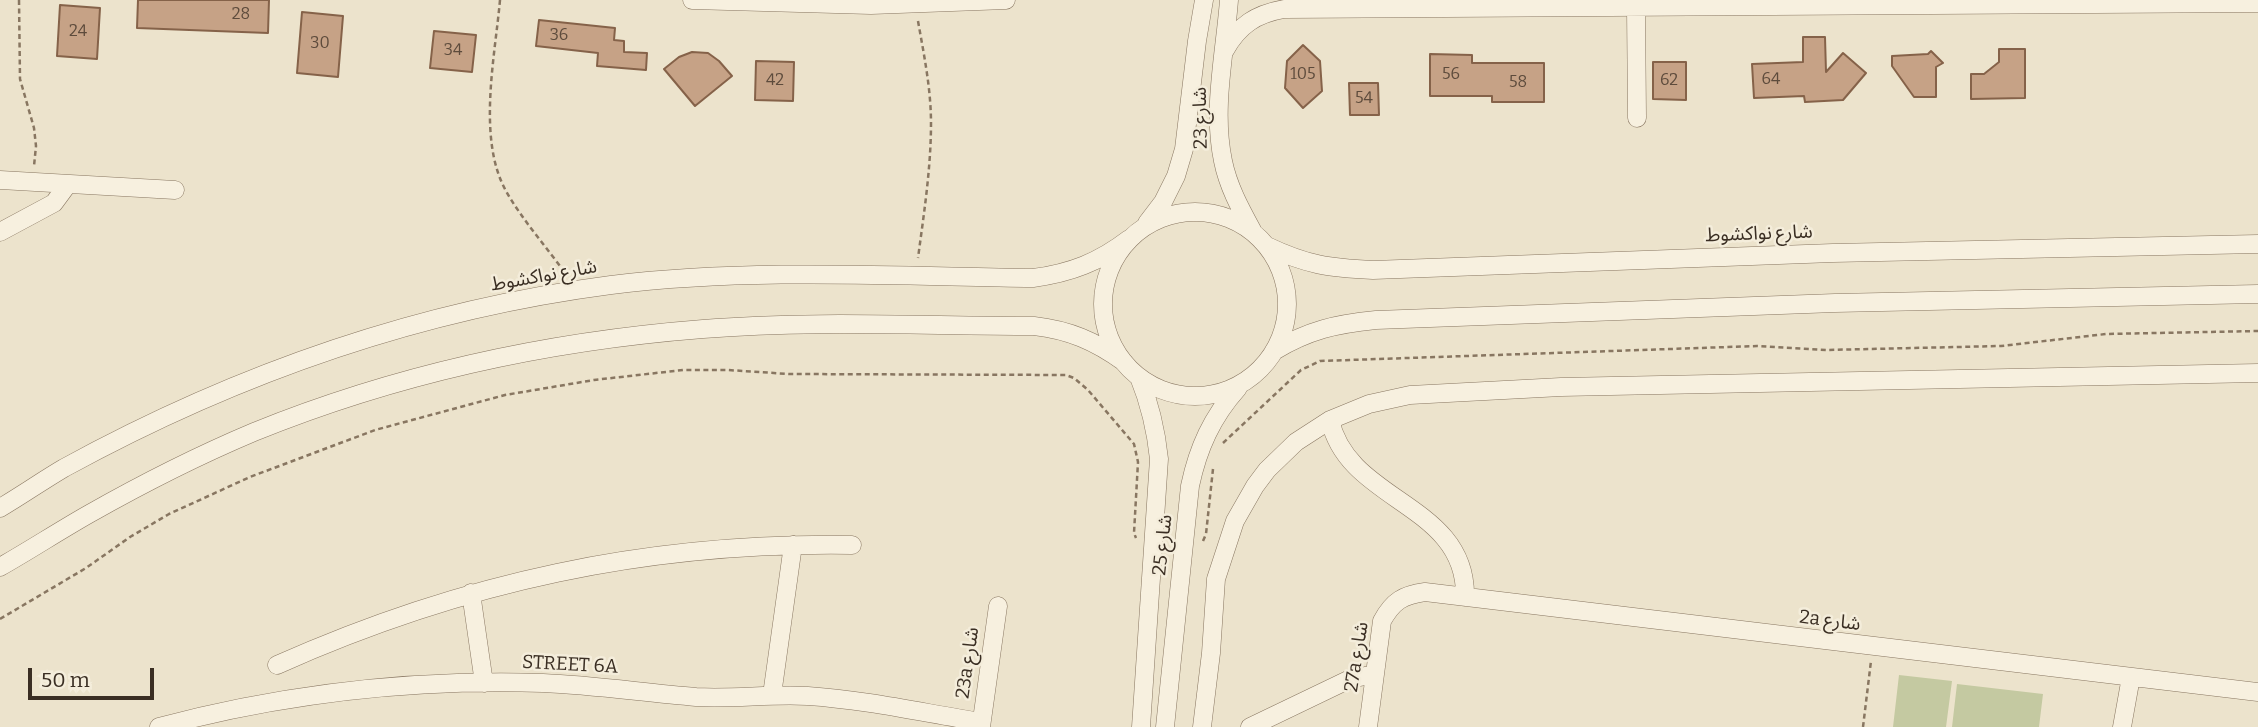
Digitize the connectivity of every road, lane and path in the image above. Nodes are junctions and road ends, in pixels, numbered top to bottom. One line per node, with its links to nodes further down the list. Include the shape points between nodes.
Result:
1 (19, 0): 19 (path, via 20,79 36,146)
2 (500, 0): 29 (path, via 489,130 493,157 506,190)
3 (692, 0): 12 (street)
4 (1006, 0): 12 (street)
5 (1204, 0): 22 (street, شارع 23, via 1184,149 1176,176)
6 (1229, 0): 16 (street, شارع 23)
7 (1257, 0): 15 (street)
8 (2057, 2): 10 (street); 11 (street)
9 (1600, 3): 13 (street); 14 (street)
10 (1830, 3): 14 (street)
11 (2258, 3)
12 (914, 4): 28 (path, via 931,121)
13 (1368, 4): 15 (street)
14 (1636, 7): 17 (street)
15 (1284, 9): 16 (street, via 1248,21 1234,33)
16 (1225, 50): 23 (street, شارع 23, via 1219,124 1223,161 1234,197)
17 (1637, 118)
18 (0, 180): 19 (street)
19 (32, 182): 20 (street)
20 (68, 184): 21 (street); 24 (street, via 54,202)
21 (175, 190)
22 (1146, 225): 23 (street, via 1188,211 1232,219); 25 (street)
23 (1252, 230): 27 (street)
24 (0, 232)
25 (1129, 239): 28 (street, شارع نواكشوط, via 1085,267 1060,274 1033,278); 35 (street, via 1115,257 1103,299 1112,343)
26 (2258, 244): 27 (street, شارع نواكشوط, via 1898,251 1373,270 1323,267)
27 (1267, 246): 34 (street, via 1286,286 1283,330)
28 (916, 276): 29 (street, شارع نواكشوط, via 709,277)
29 (578, 290): 42 (street, شارع نواكشوط, via 421,322 250,379 136,431)
30 (2258, 294): 31 (street)
31 (2165, 295): 32 (street, via 2194,304); 34 (street, via 1376,320 1322,327)
32 (2258, 305)
33 (2258, 331): 40 (path, via 2106,334 2001,346 1826,350 1764,345 1320,361 1301,369)
34 (1274, 351): 38 (street)
35 (1124, 362): 37 (street); 47 (street, via 1082,336 1034,326 705,329 521,352 354,396 254,433 169,471)
36 (2258, 373): 39 (street, via 1466,392 1389,398)
37 (1139, 377): 38 (street, via 1180,395 1223,392); 43 (street, شارع 25, via 1157,431)
38 (1244, 382): 46 (street, شارع 25, via 1223,404 1196,457)
39 (1330, 420): 49 (street, via 1342,452 1358,470 1446,537 1462,565); 64 (street, via 1296,442 1267,470 1231,530 1216,579)
40 (1221, 446)
41 (1214, 464): 46 (path, via 1204,540)
42 (0, 508)
43 (1153, 543): 52 (path, via 1139,541 1134,533 1138,462 1134,444 1082,383 1066,375 683,370 506,395 333,444 169,514); 62 (street, شارع 25)
44 (793, 545): 45 (street); 48 (street, via 651,556); 59 (street)
45 (852, 545)
46 (1184, 546): 63 (street, شارع 25)
47 (0, 567)
48 (471, 593): 54 (street, via 372,625); 57 (street)
49 (1465, 597): 50 (street, 2a شارع, via 1425,592); 53 (street, 2a شارع)
50 (1398, 599): 55 (street, 27a شارع, via 1382,621)
51 (998, 606): 60 (street, 23a شارع)
52 (0, 619)
53 (1873, 647): 56 (street, 2a شارع); 67 (path)
54 (277, 665)
55 (1375, 674): 65 (street, via 1350,678); 66 (street, 27a شارع)
56 (2131, 677): 58 (street, 2a شارع); 68 (street)
57 (484, 683): 59 (street, STREET 6A, via 572,685 716,698); 61 (street, STREET 6A, via 380,688 294,699)
58 (2258, 692)
59 (772, 695): 60 (street, STREET 6A, via 830,698)
60 (981, 724)
61 (159, 727)
62 (1141, 727)
63 (1165, 727)
64 (1202, 727)
65 (1250, 727)
66 (1368, 727)
67 (1863, 727)
68 (2122, 727)

